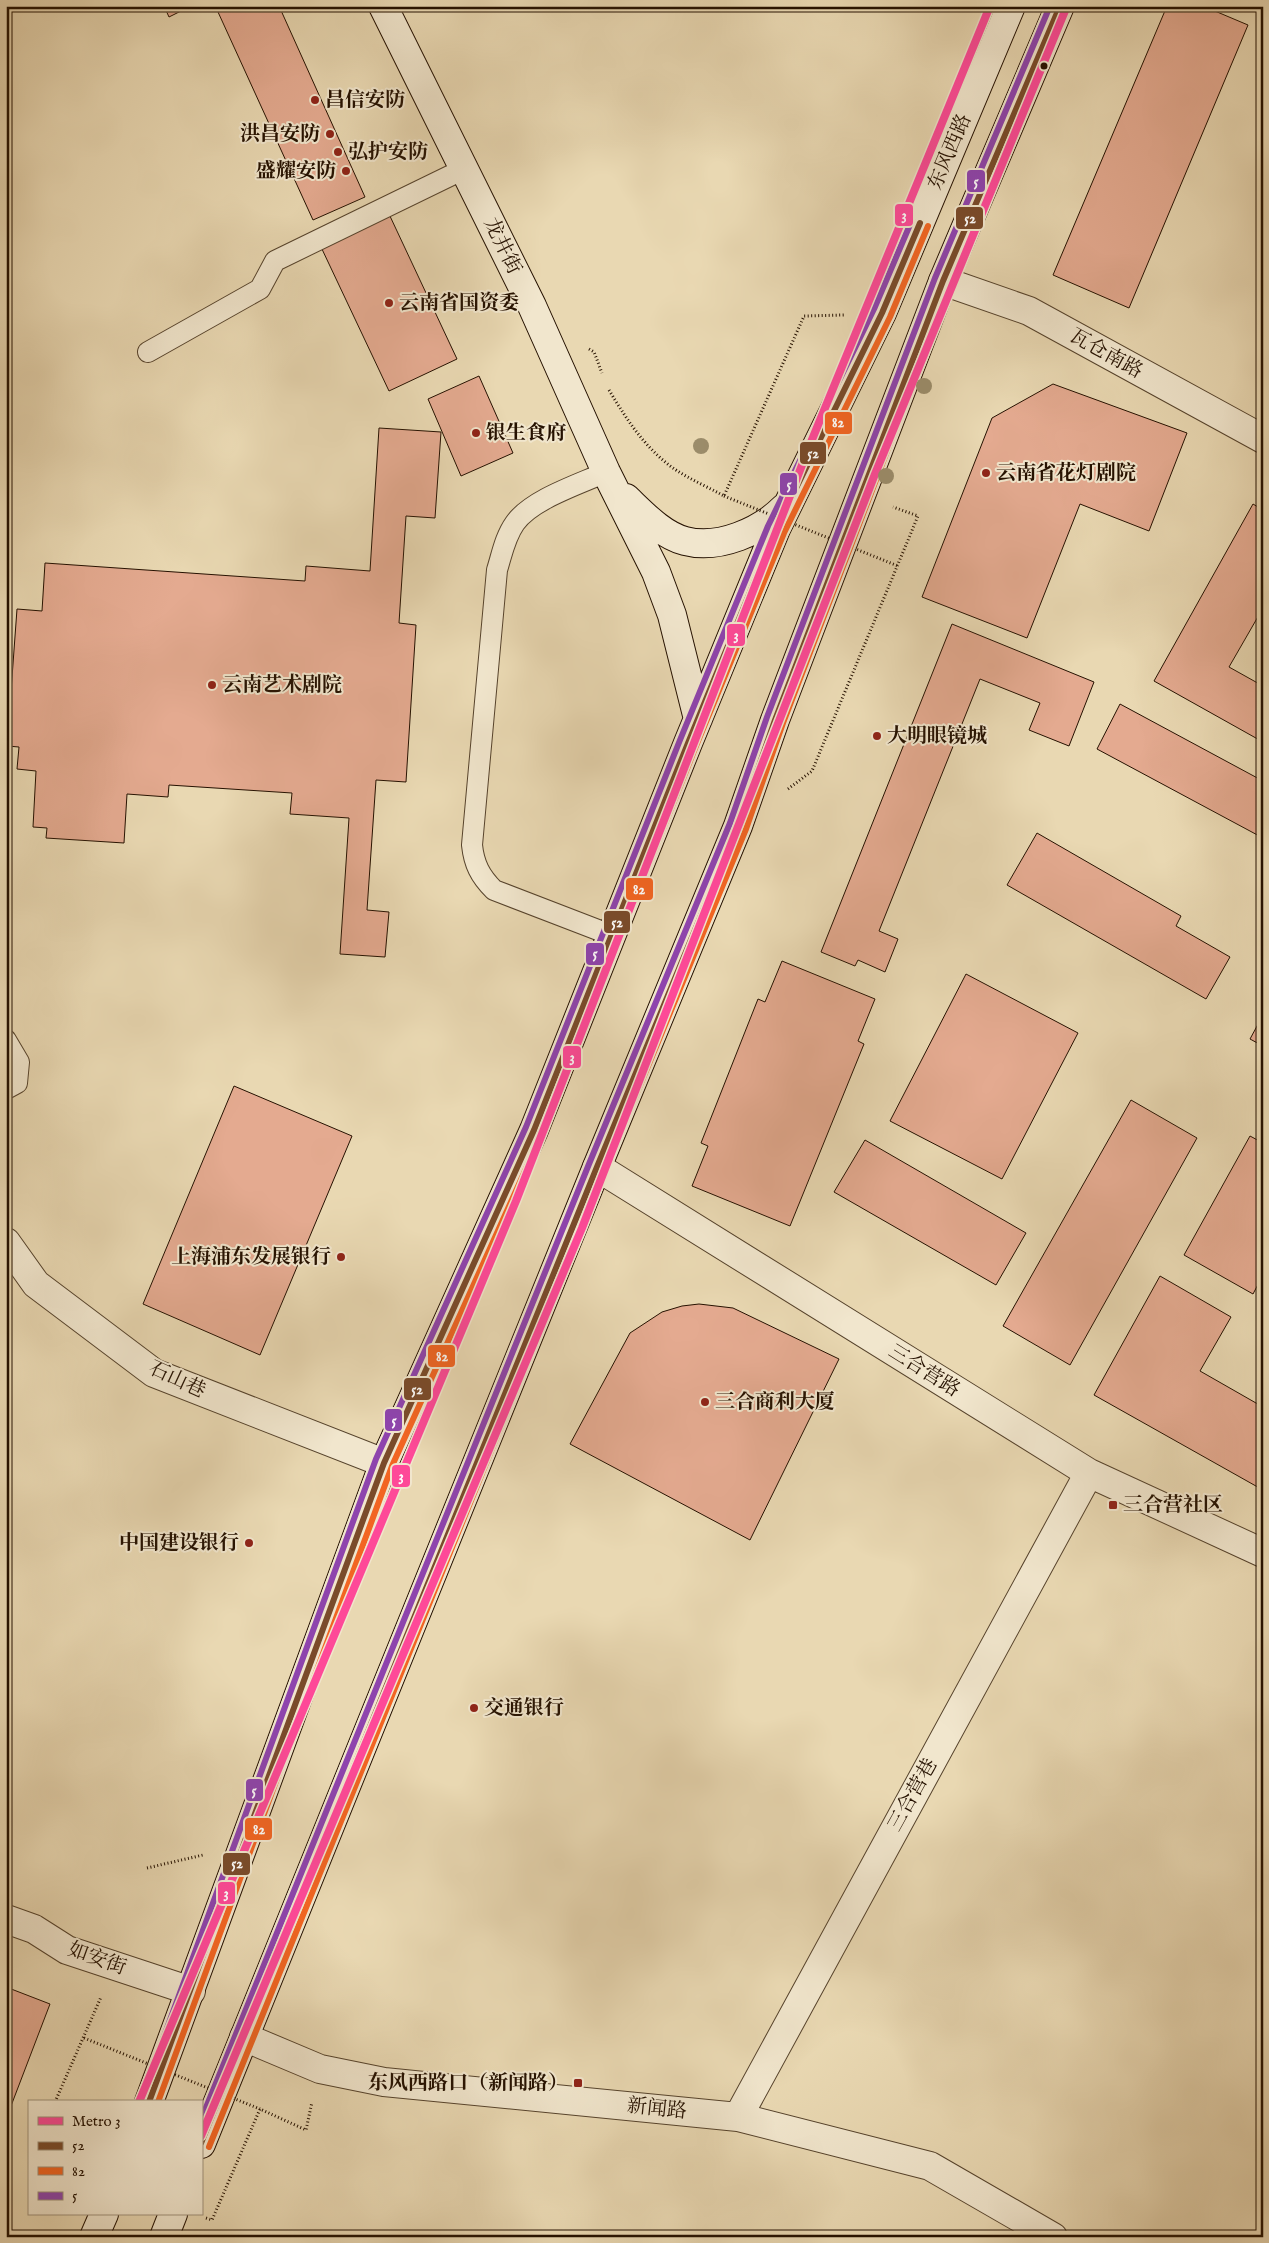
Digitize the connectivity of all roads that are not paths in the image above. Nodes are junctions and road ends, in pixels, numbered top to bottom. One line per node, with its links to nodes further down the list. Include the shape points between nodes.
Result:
1 (383, 6): 4 (main road, 龙井街)
2 (1011, 6): 9 (main road, 东风西路, via 882,313)
3 (1060, 6): 5 (main road)
4 (464, 169): 6 (lane, via 275,261 260,289); 8 (main road, 龙井街, via 532,306)
5 (943, 281): 7 (main road, 瓦仓南路, via 1029,311); 14 (main road, via 775,720 738,826)
6 (148, 352)
7 (1263, 440)
8 (611, 481): 9 (main road, via 659,528 685,541 710,543 736,537 772,520); 10 (main road, 龙井街, via 656,572 672,615); 11 (lane, via 542,502 515,522 507,537 497,570 472,845 474,862 482,878 494,890)
9 (788, 504): 10 (main road, 东风西路)
10 (698, 718): 11 (main road, 东风西路)
11 (611, 935): 16 (main road, 东风西路, via 534,1130)
12 (6, 1040): 13 (lane, via 18,1062 17,1082)
13 (6, 1089)
14 (597, 1168): 17 (main road, 三合营路); 21 (main road)
15 (6, 1242): 16 (main road, 石山巷, via 36,1284 154,1373)
16 (384, 1463): 20 (main road, 东风西路)
17 (1089, 1473): 18 (main road, 三合营路); 23 (main road, 三合营巷)
18 (1263, 1553)
19 (6, 1919): 20 (main road, 如安街, via 34,1929 67,1950)
20 (191, 1991): 22 (main road, 东风西路)
21 (244, 2037): 23 (main road, 新闻路, via 320,2069 384,2082); 24 (main road)
22 (150, 2100)
23 (738, 2117): 29 (main road, 新闻路, via 930,2166)
24 (202, 2142)
25 (103, 2216): 27 (main road)
26 (172, 2216): 28 (main road)
27 (94, 2237)
28 (164, 2237)
29 (1053, 2237)

